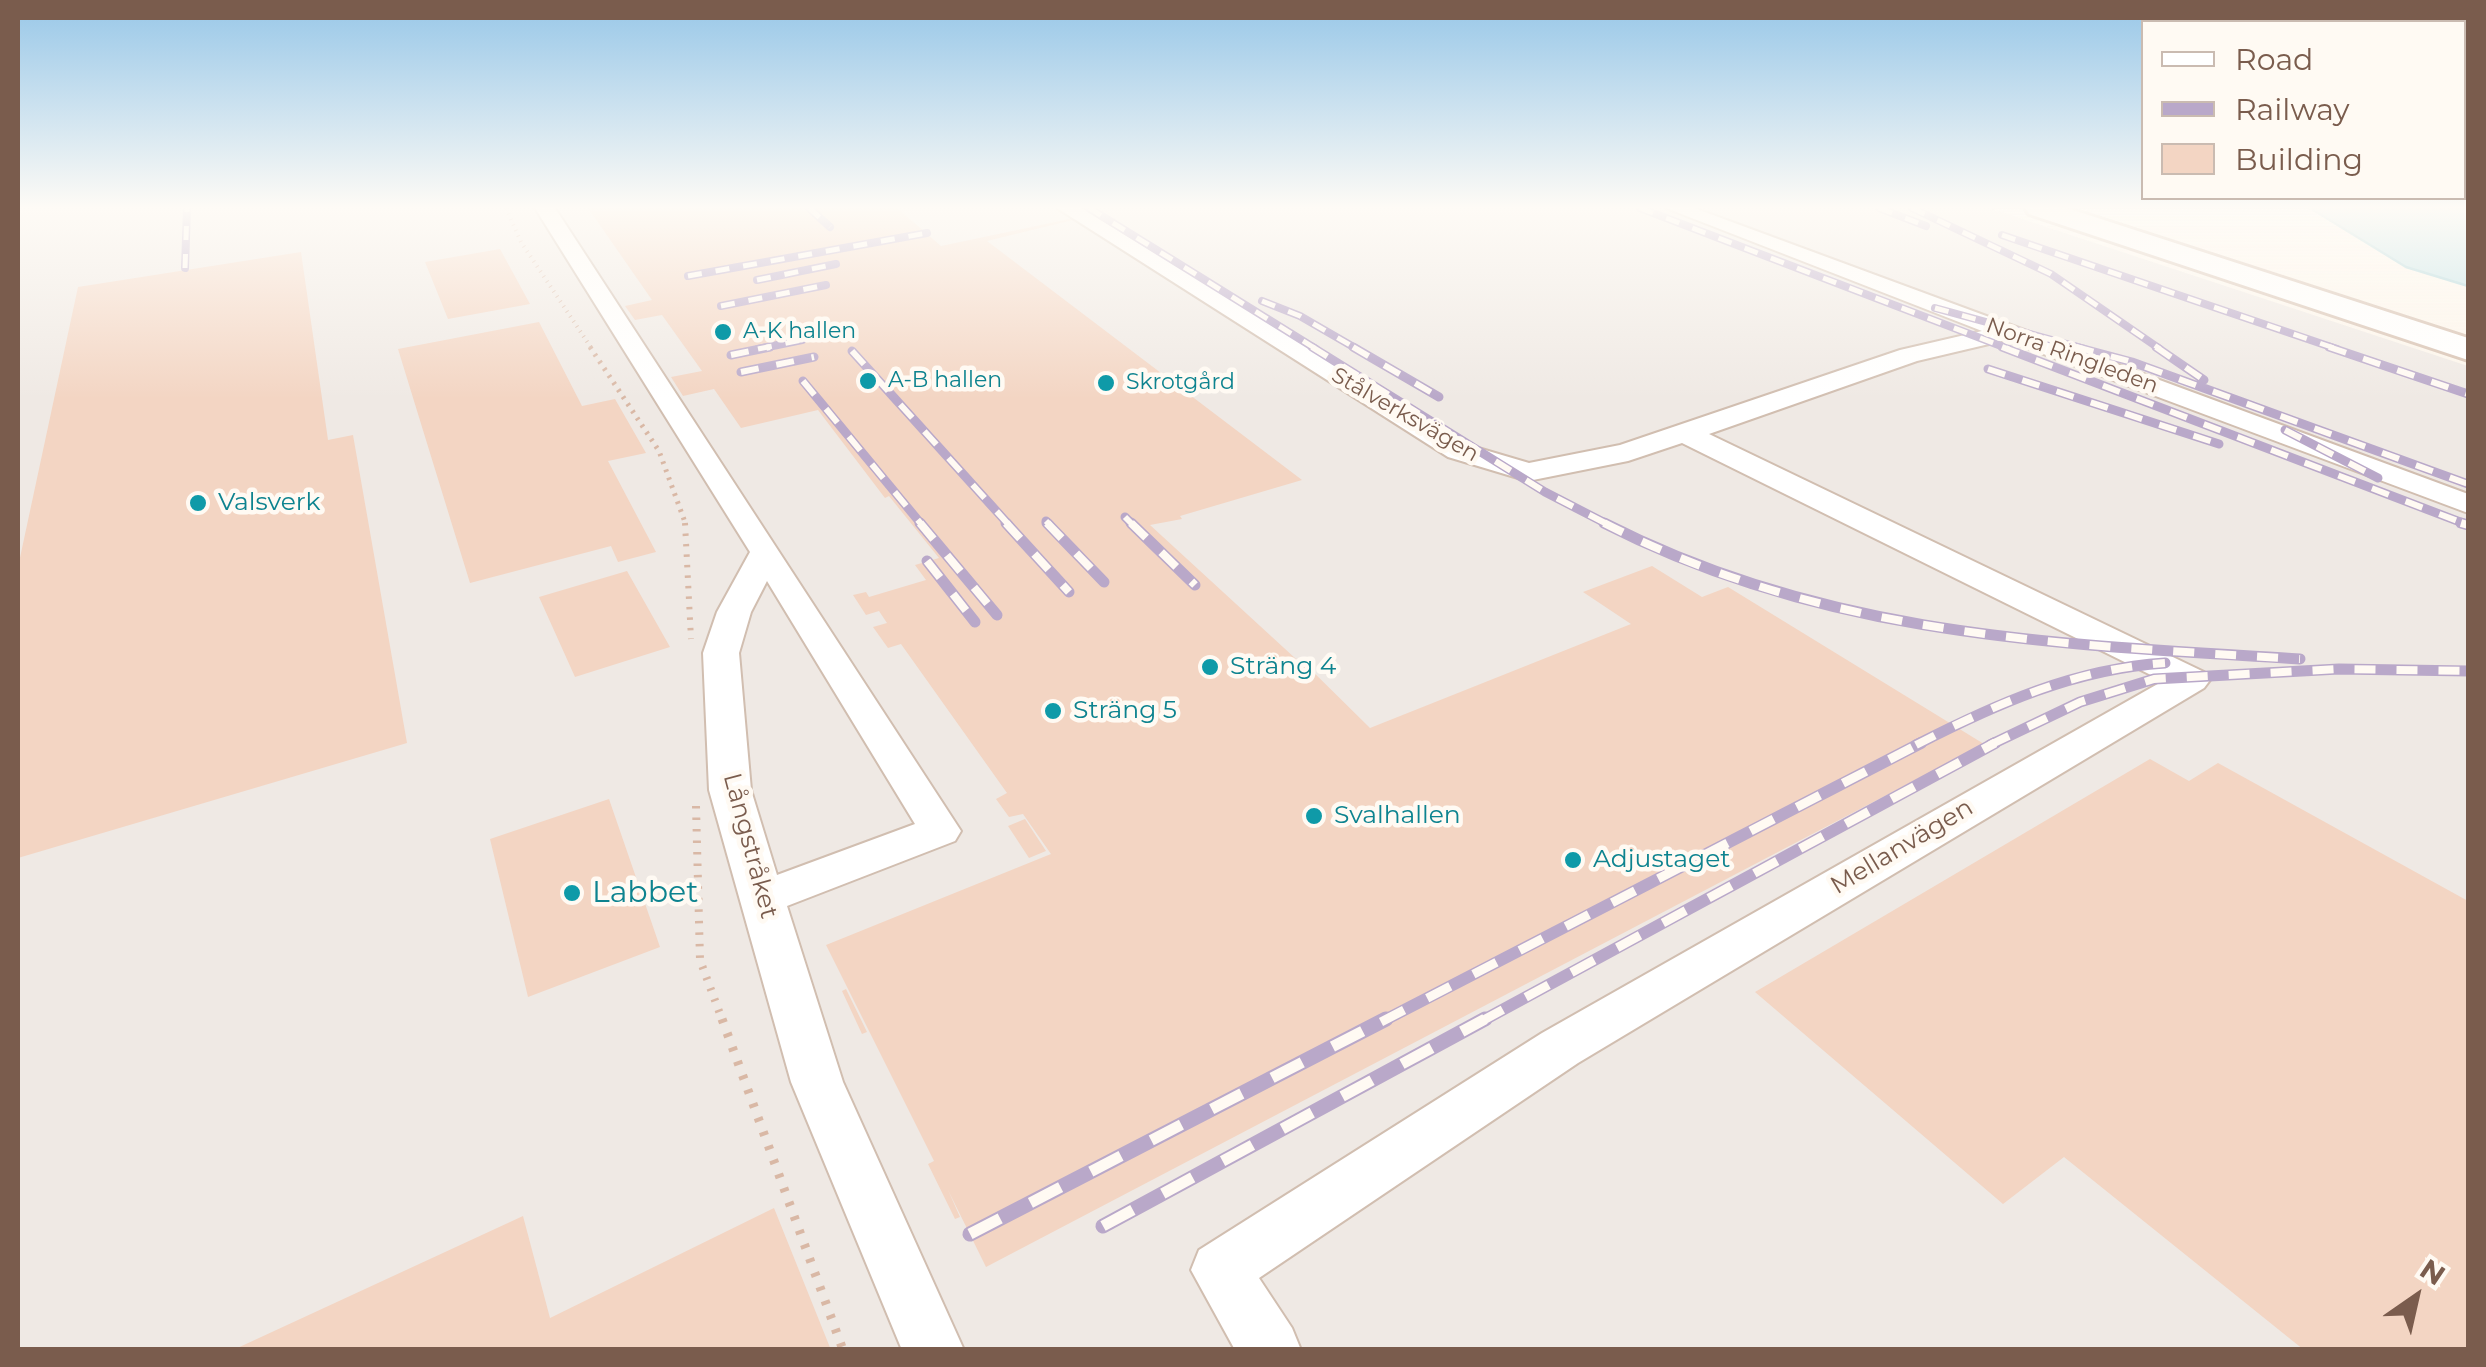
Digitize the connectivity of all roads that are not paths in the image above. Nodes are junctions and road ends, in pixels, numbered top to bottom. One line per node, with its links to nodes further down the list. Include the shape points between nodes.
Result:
1 (586, 272): 9 (street)
2 (1169, 272): 7 (street, Stålverksvägen, via 1458,451 1494,465 1528,472 1560,467)
3 (1847, 272): 5 (street, Norra Ringleden)
4 (2233, 272): 6 (street)
5 (2008, 332): 7 (street, Stålverksvägen, via 1909,355); 8 (street, Norra Ringleden)
6 (2468, 349)
7 (1685, 432): 12 (street, Mellanvägen, via 2190,680 1560,1048 1220,1270)
8 (2468, 504)
9 (766, 552): 10 (street, Långstråket, via 720,654 730,790); 10 (street, via 940,831)
10 (762, 898): 11 (street, Långstråket, via 817,1082)
11 (933, 1350)
12 (1270, 1350)

